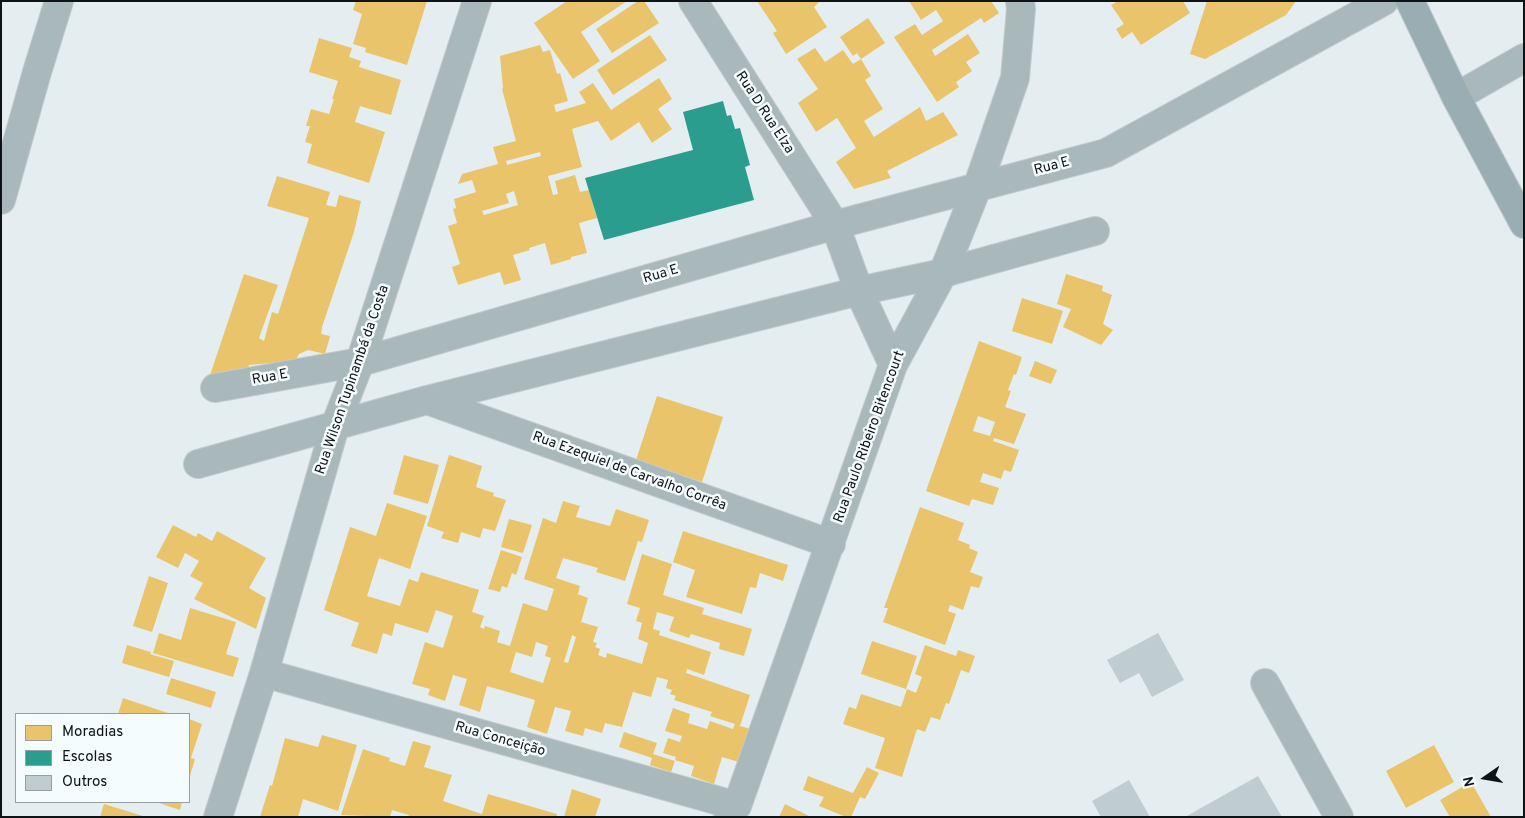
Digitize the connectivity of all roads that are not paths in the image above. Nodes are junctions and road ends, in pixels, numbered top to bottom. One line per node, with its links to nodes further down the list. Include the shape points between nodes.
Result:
1 (59, 1): 10 (street)
2 (476, 1): 16 (street, Rua Wilson Tupinambá da Costa)
3 (693, 1): 12 (street, Rua D Rua Elza)
4 (1020, 1): 9 (street, Rua Paulo Ribeiro Bitencourt, via 1015,78)
5 (1384, 1): 9 (street, Rua E, via 1106,153)
6 (1410, 1): 8 (main road)
7 (1524, 58): 8 (street)
8 (1456, 97): 11 (main road)
9 (977, 188): 12 (street, Rua E); 14 (street, Rua Paulo Ribeiro Bitencourt)
10 (1, 200)
11 (1524, 224)
12 (835, 225): 15 (street, Rua D Rua Elza); 16 (street, Rua E)
13 (1095, 231): 14 (street)
14 (943, 273): 15 (street); 17 (street, Rua Paulo Ribeiro Bitencourt)
15 (859, 291): 17 (street, Rua D Rua Elza); 19 (street)
16 (360, 362): 18 (street, Rua E); 20 (street, Rua Wilson Tupinambá da Costa)
17 (893, 365): 22 (street, Rua Paulo Ribeiro Bitencourt)
18 (215, 388)
19 (427, 400): 20 (street); 22 (street, Rua Ezequiel de Carvalho Corrêa)
20 (334, 426): 21 (street); 23 (street, Rua Wilson Tupinambá da Costa)
21 (198, 464)
22 (830, 544): 25 (street, Rua Paulo Ribeiro Bitencourt)
23 (264, 673): 25 (street, Rua Conceição); 26 (street, Rua Wilson Tupinambá da Costa)
24 (1265, 683): 27 (street)
25 (733, 812)
26 (218, 817)
27 (1339, 817)

